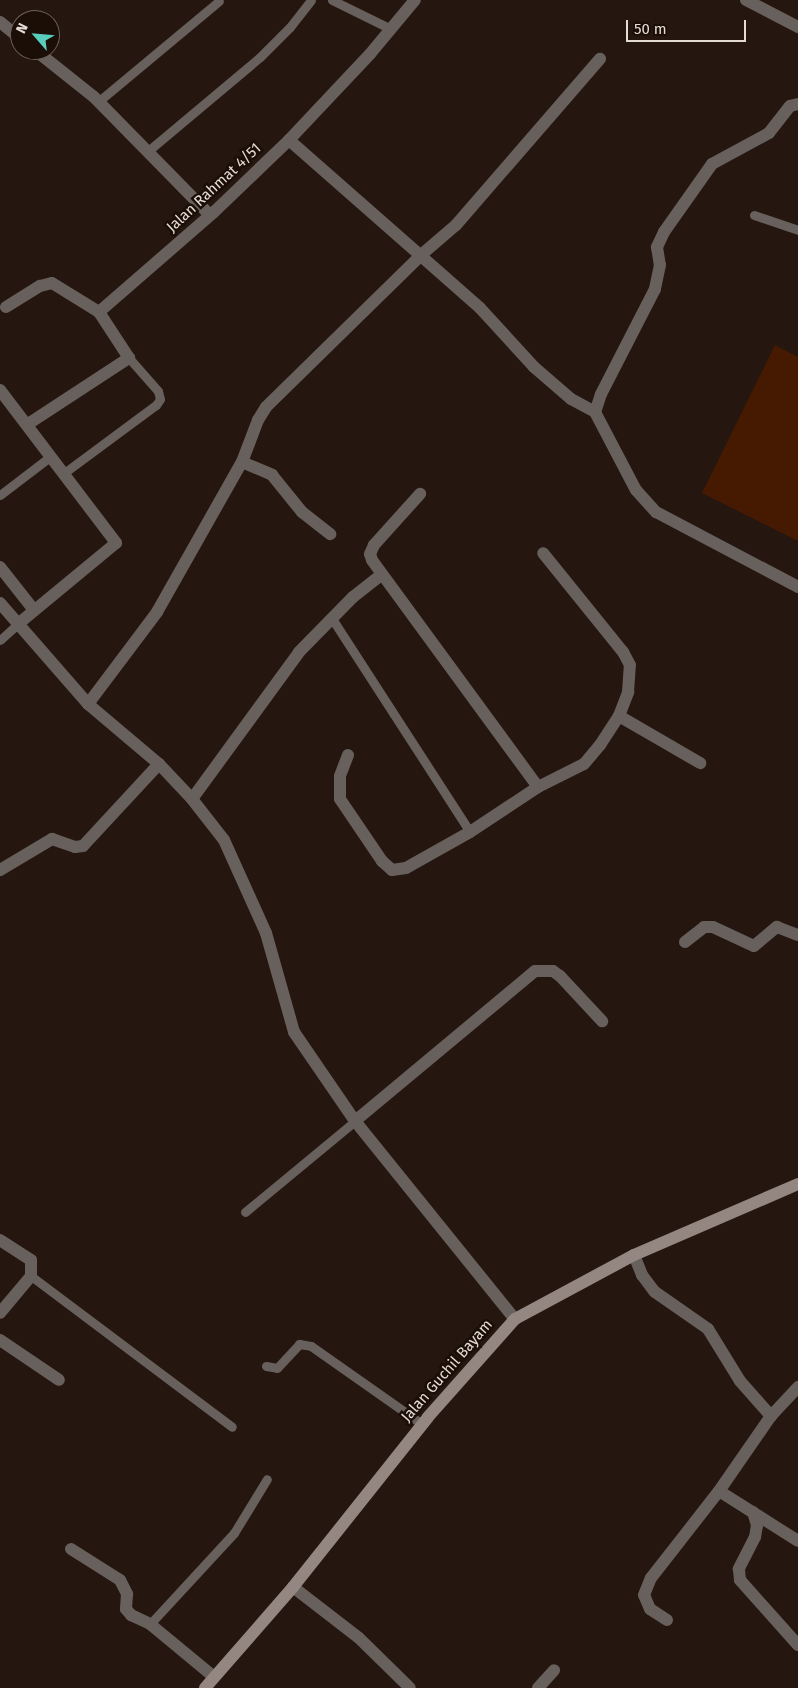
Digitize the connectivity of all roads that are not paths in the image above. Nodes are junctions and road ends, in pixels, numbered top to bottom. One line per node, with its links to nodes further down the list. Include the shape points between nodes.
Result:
1 (311, 0): 15 (lane, via 260,57)
2 (332, 0): 8 (lane)
3 (415, 0): 8 (street, Jalan Rahmat 4/51)
4 (746, 0): 7 (street)
5 (219, 1): 12 (lane)
6 (0, 22): 9 (street)
7 (798, 27)
8 (391, 29): 14 (street, Jalan Rahmat 4/51)
9 (10, 30)
10 (600, 59): 19 (street, via 456,226)
11 (47, 60): 12 (street)
12 (98, 101): 15 (street)
13 (798, 104): 24 (street, via 790,106 769,133 712,164 664,232 657,247 660,265 655,289)
14 (290, 140): 16 (street, Jalan Rahmat 4/51); 19 (street)
15 (148, 151): 16 (street)
16 (210, 215): 21 (street, Jalan Rahmat 4/51)
17 (754, 215): 18 (lane)
18 (798, 230)
19 (421, 255): 24 (street, via 480,308 534,367 571,399); 27 (street, via 266,407)
20 (2, 306): 21 (street, via 52,283)
21 (99, 312): 22 (street)
22 (129, 358): 25 (street); 28 (lane, via 158,391 160,399)
23 (0, 390): 25 (street)
24 (595, 412): 35 (street, via 636,490 656,512)
25 (28, 424): 26 (street)
26 (52, 456): 28 (street); 30 (lane)
27 (242, 462): 31 (street, via 272,476 302,512); 41 (street, via 158,612)
28 (64, 473): 37 (street, via 116,543)
29 (420, 494): 34 (street, via 370,554)
30 (0, 495)
31 (330, 534)
32 (543, 553): 42 (street, via 630,665 628,692)
33 (0, 567): 37 (street)
34 (381, 575): 38 (street); 46 (street)
35 (798, 587)
36 (0, 603): 39 (street)
37 (34, 610): 39 (street)
38 (331, 617): 47 (street, via 299,652); 48 (lane)
39 (18, 624): 40 (lane); 41 (street)
40 (0, 640)
41 (88, 704): 45 (street)
42 (619, 716): 44 (street); 46 (street, via 584,764)
43 (348, 755): 48 (street, via 340,776 340,800 382,861 392,870 406,868)
44 (700, 763)
45 (159, 764): 47 (street); 49 (street, via 83,846 75,847 52,839)
46 (538, 787): 48 (street)
47 (192, 799): 53 (street, via 224,840 248,887 266,933 294,1032)
48 (470, 832)
49 (0, 870)
50 (798, 935): 51 (street, via 777,927 754,946 713,927 704,927)
51 (685, 942)
52 (602, 1020): 53 (street, via 560,976 552,971 535,971)
53 (355, 1121): 55 (lane); 60 (street)
54 (798, 1184): 57 (main road, Jalan Guchil Bayam)
55 (244, 1212)
56 (0, 1240): 58 (street, via 31,1260)
57 (634, 1255): 60 (main road, Jalan Guchil Bayam); 65 (street, via 642,1275 655,1292 708,1329 740,1381)
58 (31, 1276): 59 (street); 67 (lane)
59 (0, 1313)
60 (515, 1319): 66 (main road, Jalan Guchil Bayam)
61 (0, 1340): 63 (street)
62 (266, 1366): 66 (lane, via 277,1368 300,1344 311,1346)
63 (59, 1380)
64 (798, 1387): 65 (street)
65 (771, 1416): 69 (street)
66 (422, 1424): 73 (main road, Jalan Guchil Bayam)
67 (232, 1427)
68 (268, 1479): 75 (lane, via 234,1533)
69 (719, 1491): 70 (street); 74 (street, via 652,1578 644,1596 650,1608)
70 (753, 1512): 71 (street); 76 (street, via 757,1525 755,1537 738,1569 740,1580)
71 (798, 1541)
72 (70, 1549): 75 (street, via 120,1580 127,1594 126,1609)
73 (293, 1587): 78 (main road, Jalan Guchil Bayam); 80 (street, via 359,1638)
74 (667, 1620)
75 (150, 1624): 78 (street)
76 (798, 1645)
77 (554, 1670): 81 (street)
78 (214, 1677): 79 (main road, Jalan Guchil Bayam)
79 (205, 1688)
80 (410, 1688)
81 (538, 1688)

